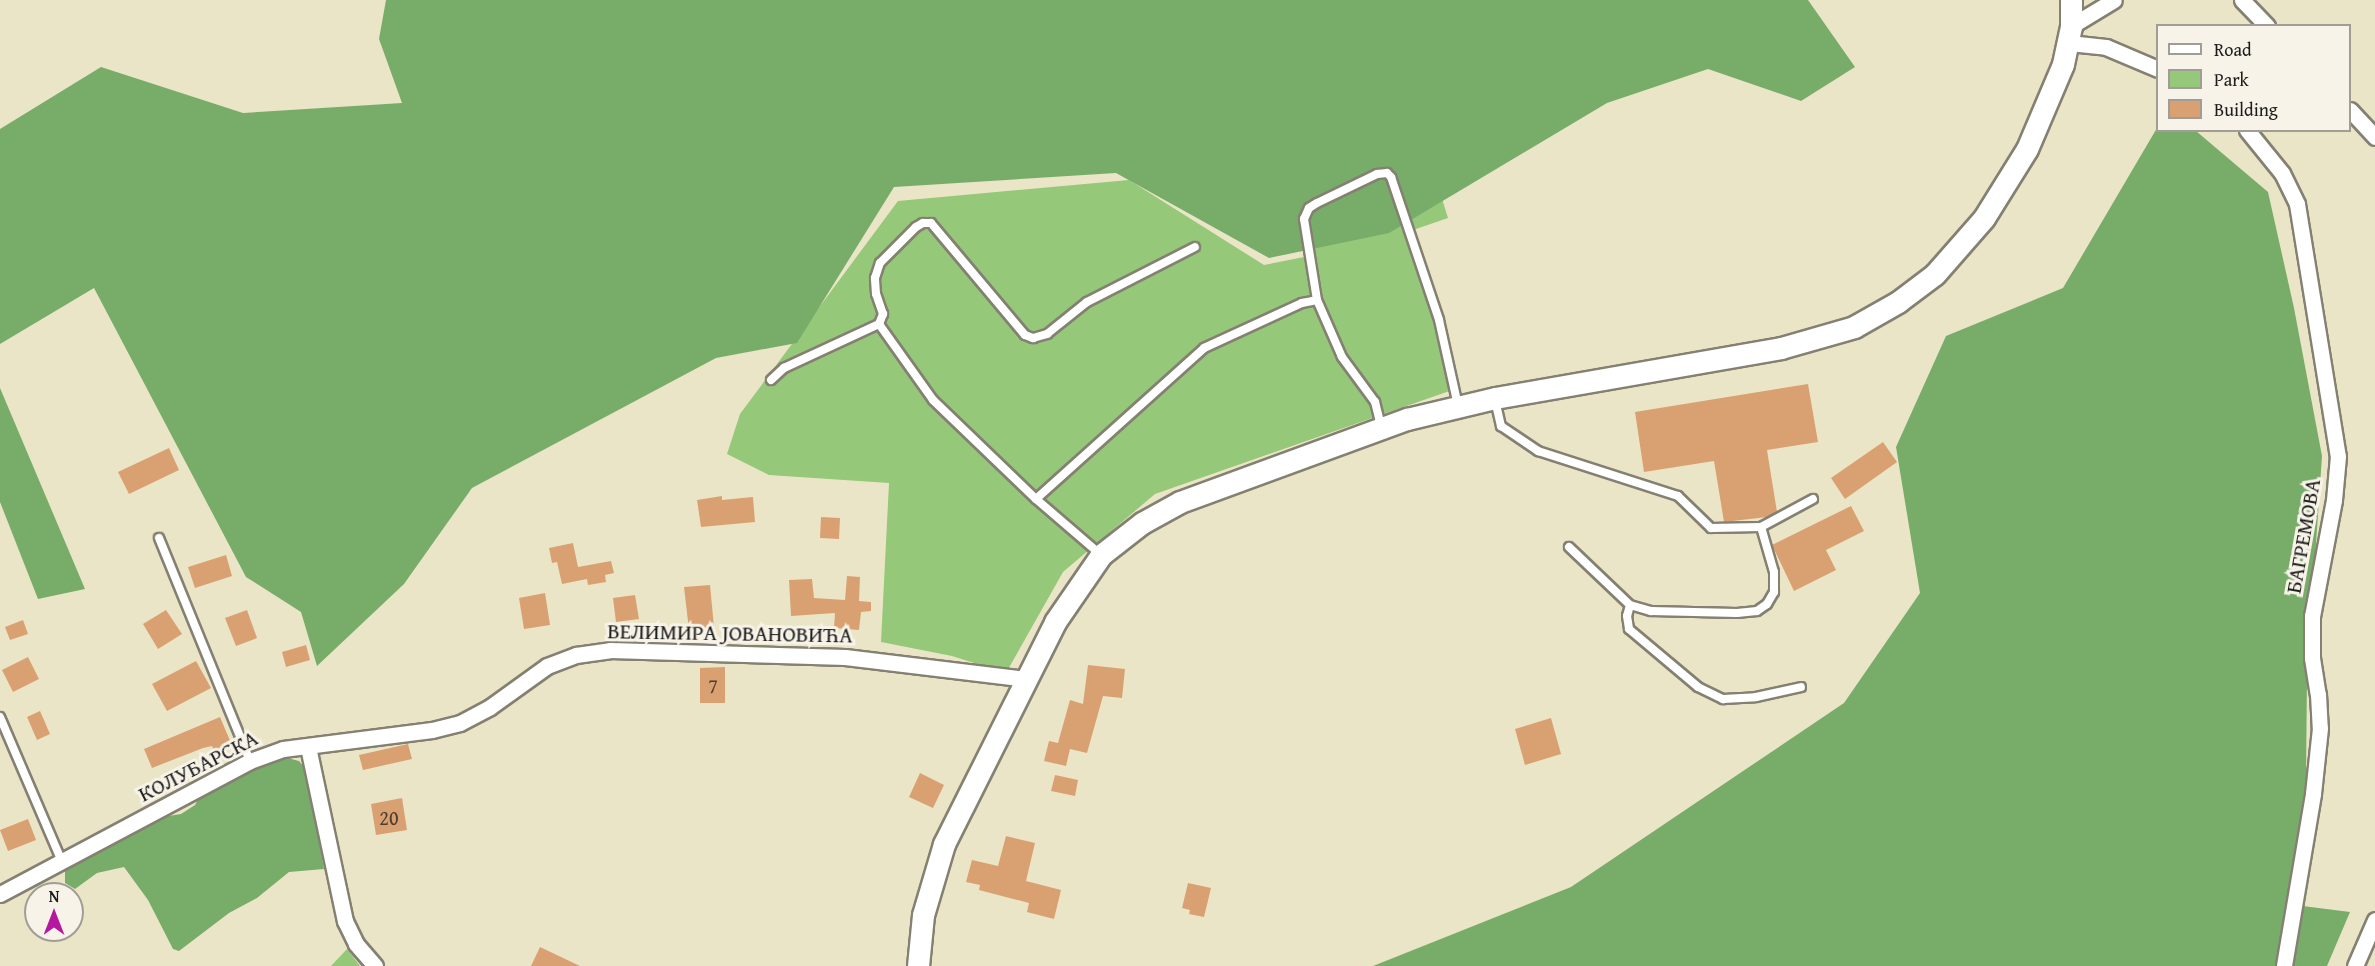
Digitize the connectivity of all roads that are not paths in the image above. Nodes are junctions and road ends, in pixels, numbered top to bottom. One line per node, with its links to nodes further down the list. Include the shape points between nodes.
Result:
1 (2071, 0): 5 (main road)
2 (2114, 0): 5 (street)
3 (2242, 0): 4 (street)
4 (2265, 24)
5 (2070, 34): 6 (street); 14 (main road, via 2052,95 2027,149 1984,218 1935,274 1898,302 1854,327 1782,348)
6 (2156, 69)
7 (2351, 112): 9 (street)
8 (2249, 132): 34 (street, БАГРЕМОВА, via 2283,173 2297,204 2338,456 2334,500 2312,616 2320,728)
9 (2375, 136)
10 (1196, 247): 12 (lane, via 1087,302 1047,334 1033,338 1025,335 931,224 923,224 880,263 875,278 883,314)
11 (1317, 300): 15 (lane, via 1304,215 1317,203 1377,174 1387,173 1439,320); 16 (lane, via 1342,357 1375,402); 17 (lane, via 1302,303 1203,348)
12 (879, 324): 13 (lane, via 784,368); 17 (lane, via 933,400)
13 (771, 380)
14 (1495, 398): 15 (main road); 19 (lane, via 1501,426 1538,451 1678,496 1711,528)
15 (1458, 407): 16 (main road)
16 (1382, 429): 22 (main road, via 1180,502 1142,523)
17 (1036, 499): 22 (lane)
18 (1813, 499): 19 (lane)
19 (1761, 527): 23 (lane, via 1774,572 1774,592 1757,611 1651,611)
20 (159, 538): 28 (lane)
21 (1569, 547): 23 (lane)
22 (1101, 555): 24 (main road, via 1055,622)
23 (1630, 605): 25 (lane, via 1629,629 1698,687 1723,699 1756,697)
24 (1026, 679): 27 (street, ВЕЛИМИРА ЈОВАНОВИЋА, via 845,657 610,650 576,655 548,666 460,723); 33 (main road, via 944,844 923,915)
25 (1801, 687)
26 (0, 717): 29 (lane)
27 (308, 747): 28 (street, КОЛУБАРСКА, via 283,749); 32 (street, via 345,921 356,944)
28 (250, 761): 29 (street, КОЛУБАРСКА)
29 (63, 863): 30 (street, КОЛУБАРСКА)
30 (0, 894)
31 (2375, 920): 35 (street)
32 (375, 966)
33 (918, 966)
34 (2284, 966)
35 (2355, 966)

